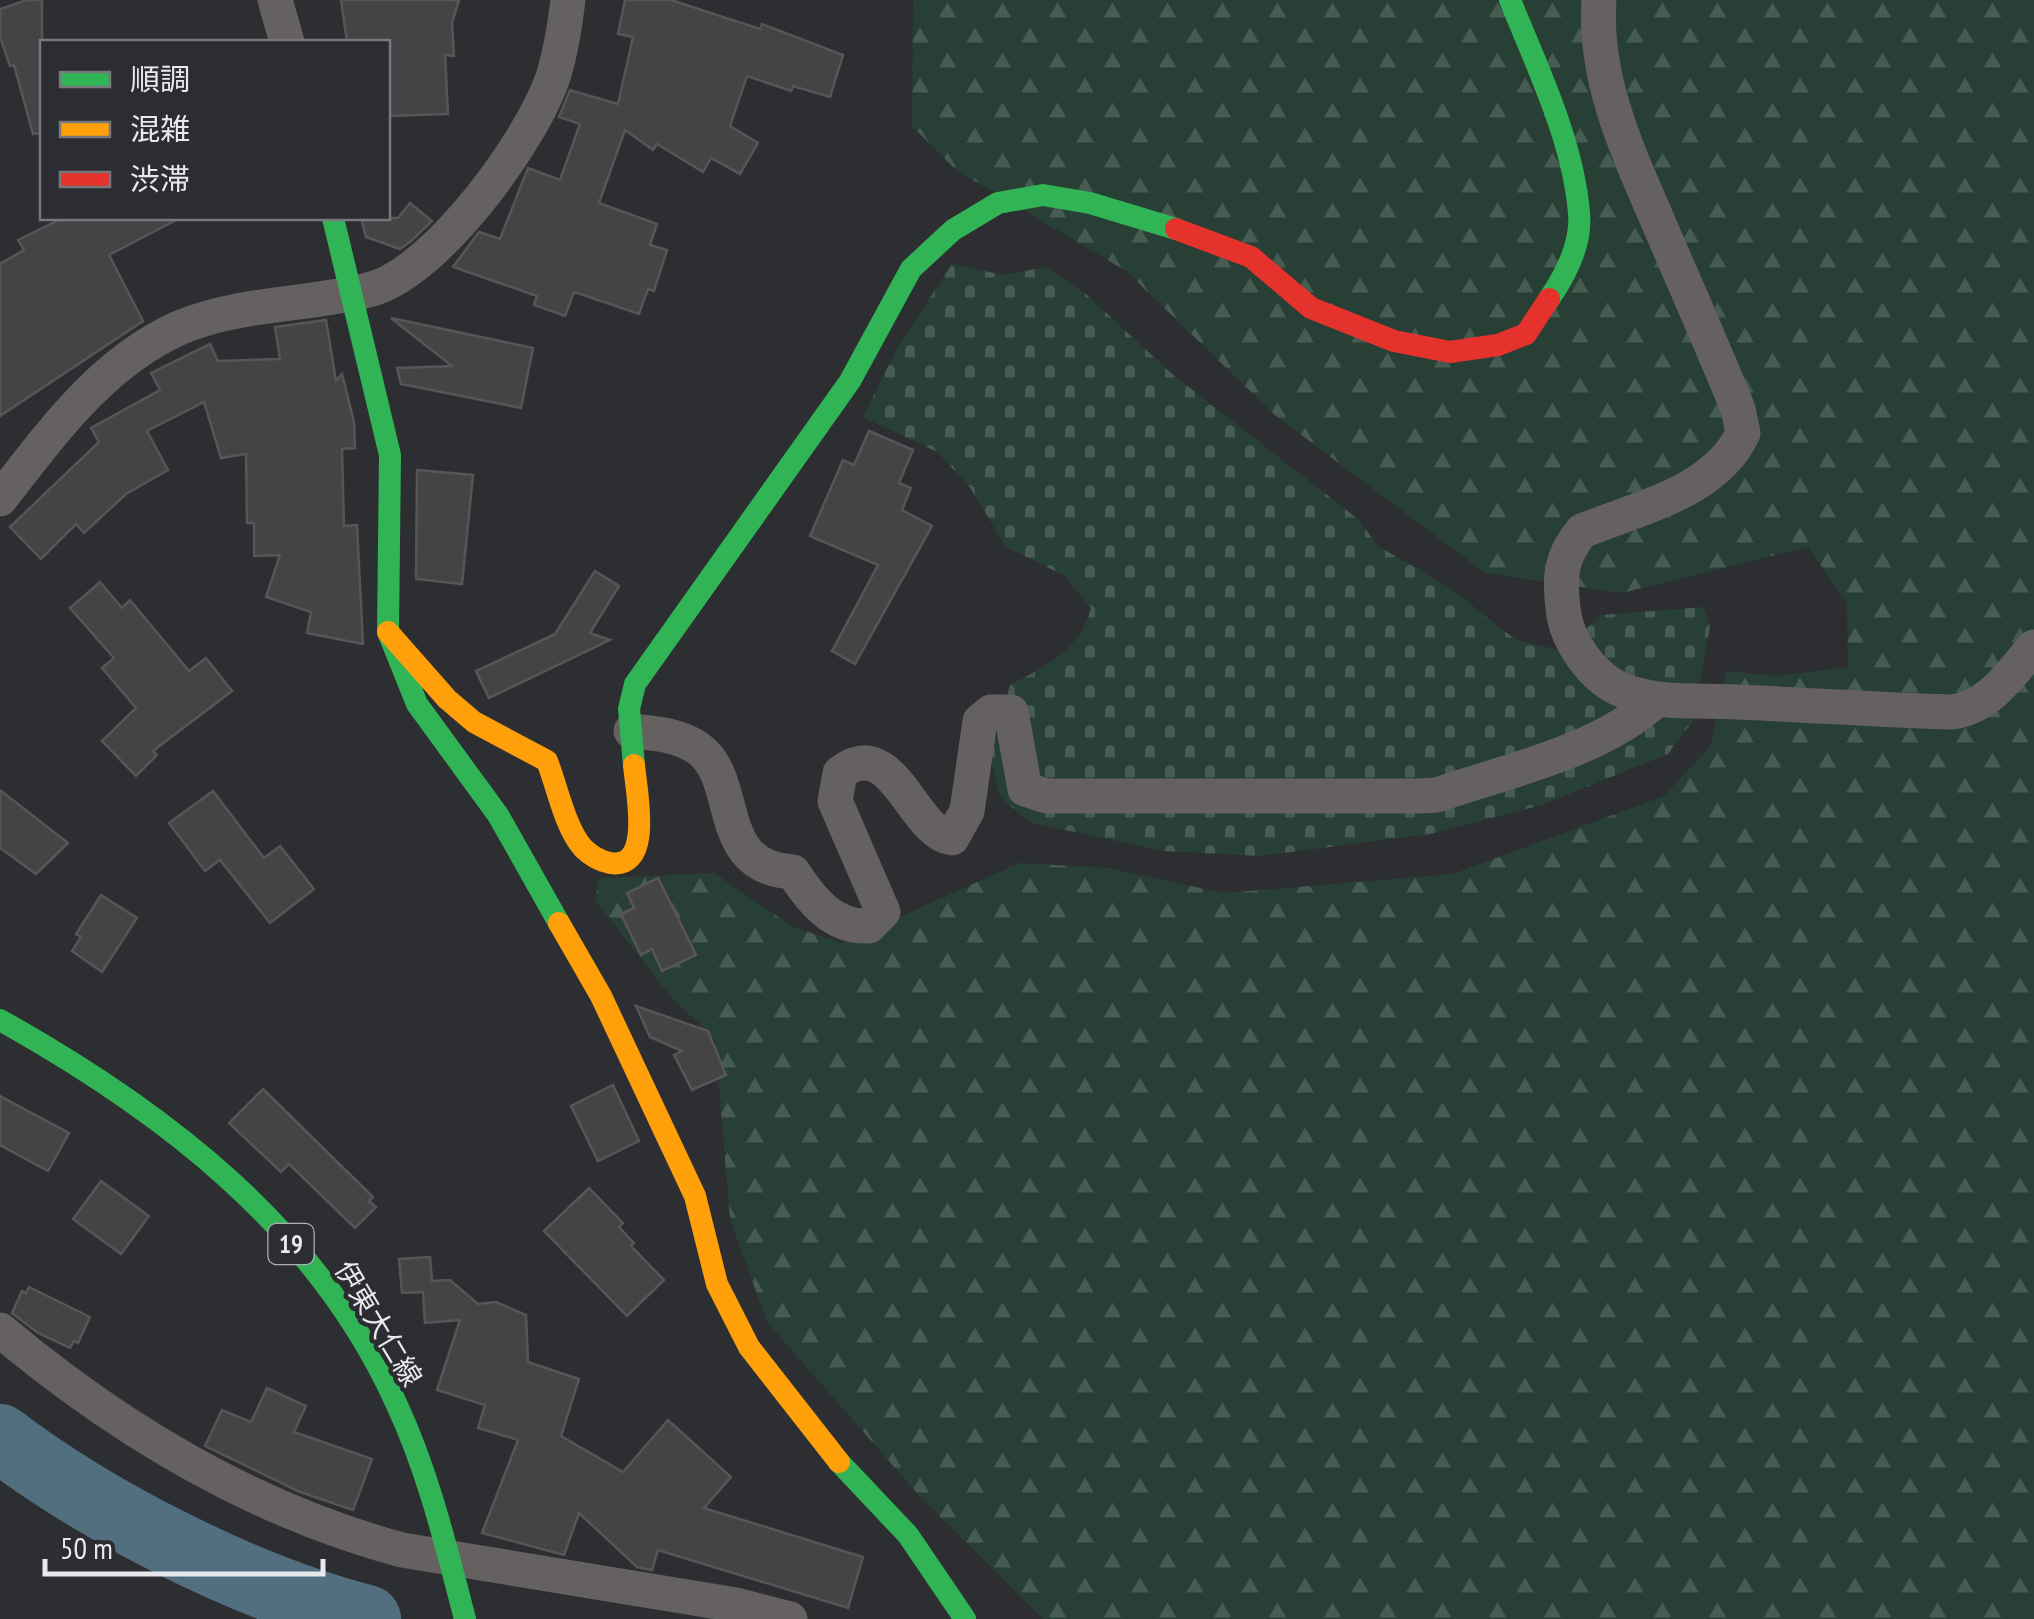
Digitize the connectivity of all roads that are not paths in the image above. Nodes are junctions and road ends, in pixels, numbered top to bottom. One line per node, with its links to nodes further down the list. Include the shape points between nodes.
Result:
1 (275, 0): 5 (street)
2 (568, 0): 7 (street, via 554,76 498,170 445,238 405,275)
3 (1510, 0): 12 (street, via 1555,113 1580,216 1568,270 1526,334 1450,352 1394,341 1311,308 1252,257 1212,240 1090,203 1043,195 998,203 953,230 910,269 850,381 635,684)
4 (1598, 0): 11 (street, via 1596,36 1605,82 1738,409 1742,433 1723,466 1582,530 1562,560 1564,616 1578,648 1608,682)
5 (286, 40)
6 (333, 220): 7 (street)
7 (353, 292): 8 (street, via 180,328 127,359 77,402); 9 (street, via 390,455)
8 (4, 485)
9 (388, 632): 12 (street, via 474,722 547,761 581,846 600,861 618,864 640,842); 18 (street, via 418,704 498,815 601,996 695,1196 717,1284 748,1347 824,1446 908,1535)
10 (2034, 646): 11 (street, via 1970,710)
11 (1656, 700): 12 (street, via 1634,720 1565,751 1422,796 1046,796 1025,789 1011,712 991,712 980,722 967,811 952,838 938,834 887,773 868,763 840,773 835,801 883,912 870,926 853,927 828,914 793,872 753,858 730,824 714,768 702,751 682,740)
12 (631, 731)
13 (0, 1020): 15 (street, 伊東大仁線 / 19, via 175,1128 226,1171 318,1276 384,1376)
14 (0, 1330): 15 (street, via 131,1428 265,1500 358,1538)
15 (450, 1564): 16 (street, 伊東大仁線 / 19); 17 (street, via 736,1605)
16 (464, 1619)
17 (790, 1619)
18 (965, 1619)

